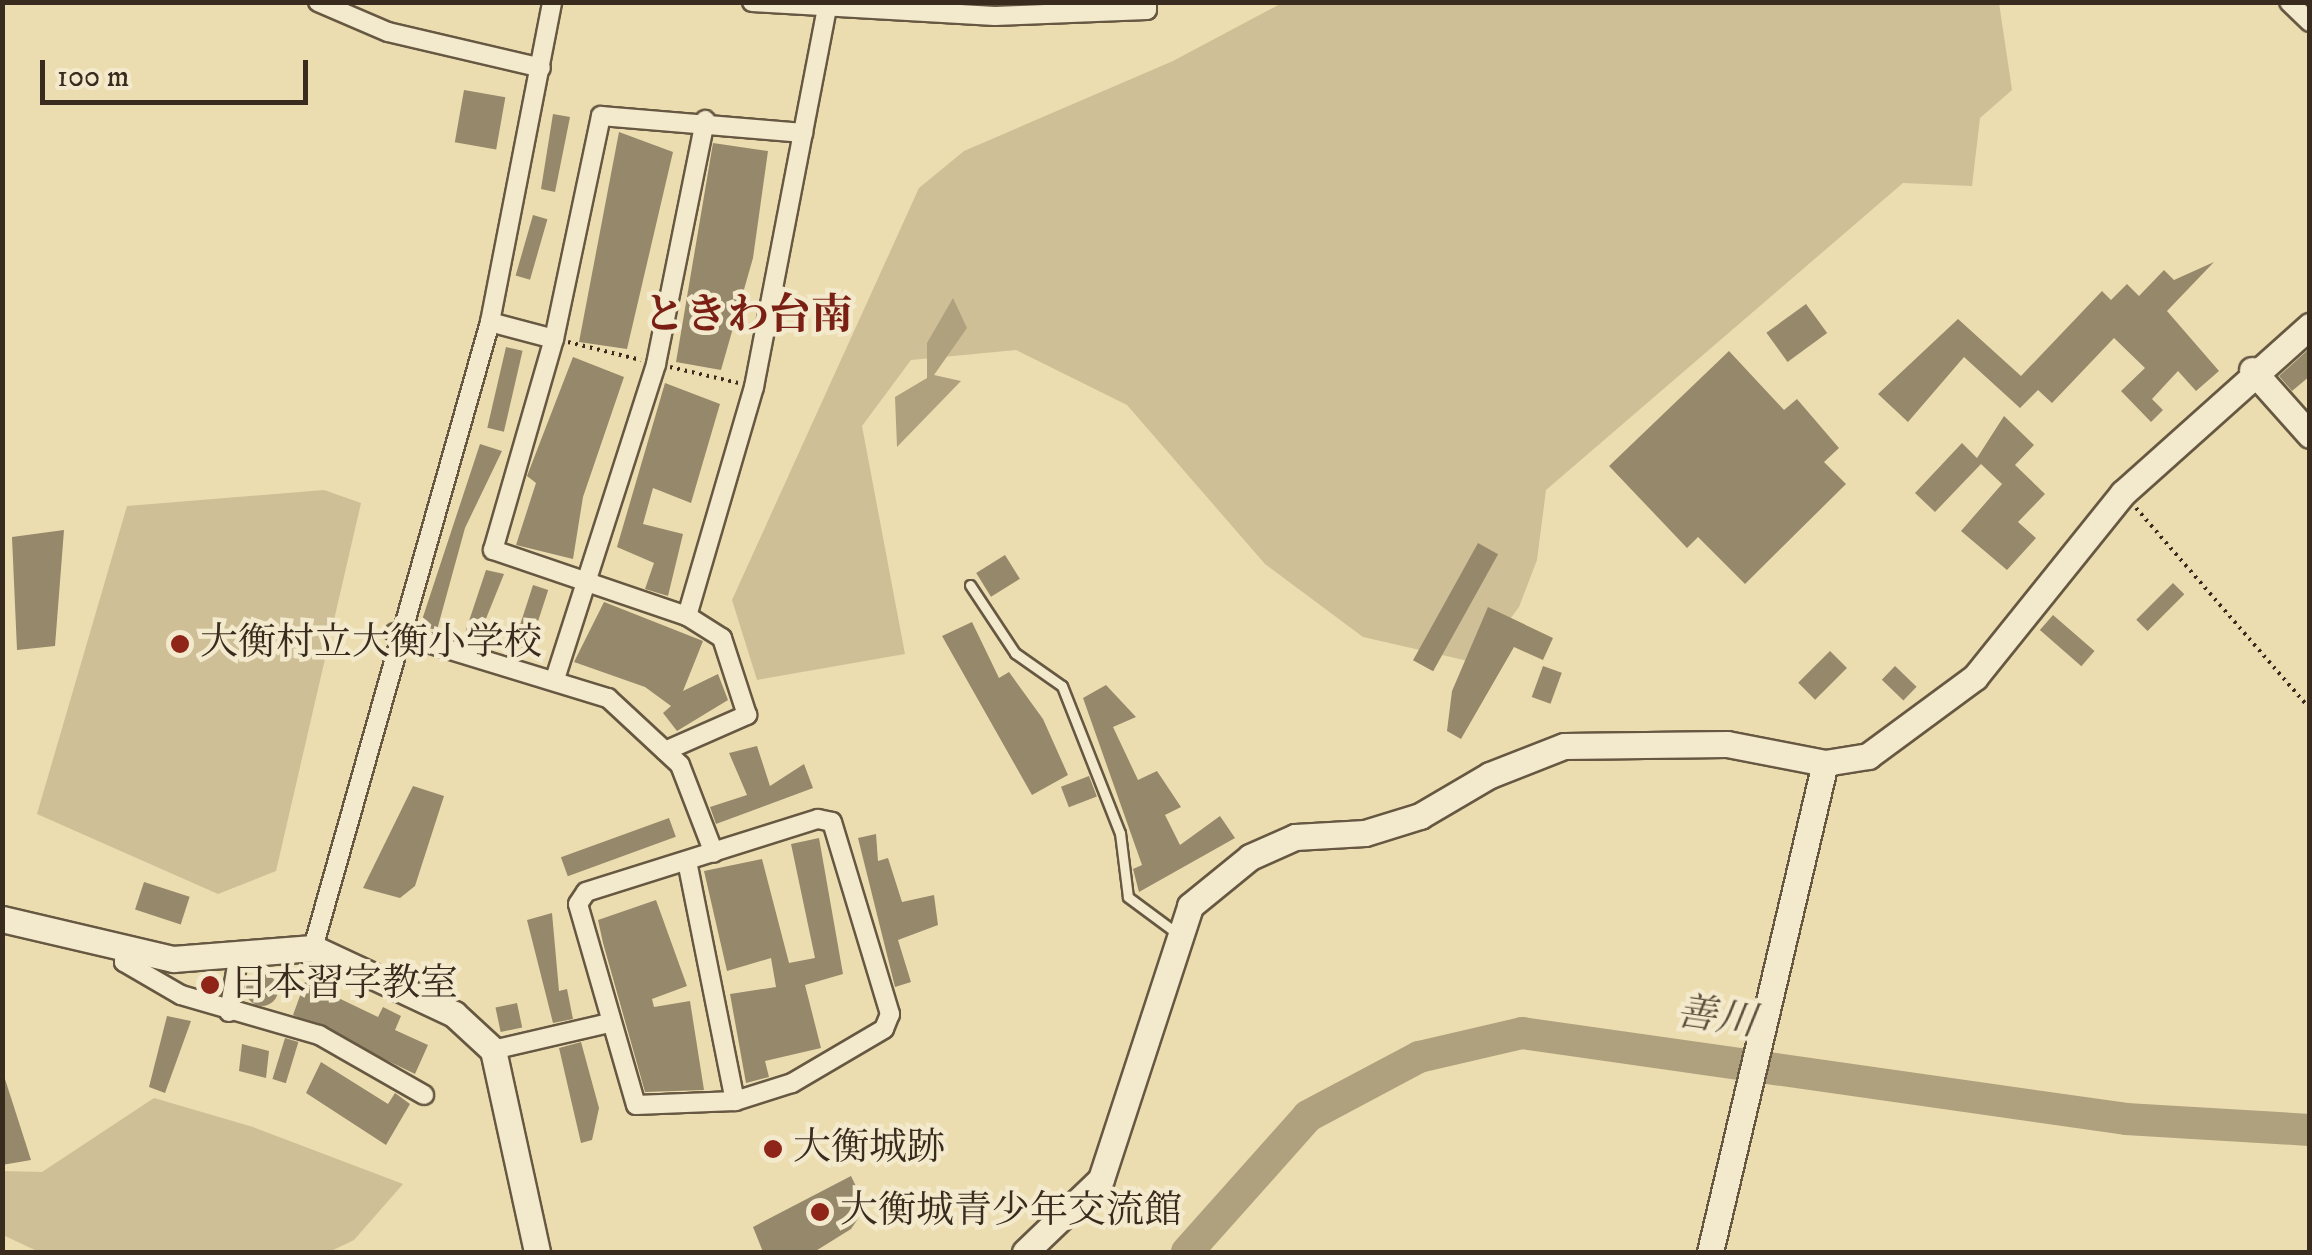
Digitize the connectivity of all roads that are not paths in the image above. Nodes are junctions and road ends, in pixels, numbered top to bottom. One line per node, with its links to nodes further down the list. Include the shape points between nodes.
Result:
1 (318, 2): 8 (street, via 388,32)
2 (552, 2): 8 (street)
3 (752, 2): 6 (street)
4 (1148, 2): 6 (street, via 996,16)
5 (2289, 2): 7 (street)
6 (827, 6): 10 (street)
7 (2310, 22)
8 (541, 68): 11 (street)
9 (705, 120): 10 (street); 13 (street, via 602,116); 16 (street, via 656,364)
10 (803, 133): 18 (street, via 754,387)
11 (490, 322): 13 (street); 19 (street)
12 (2310, 326): 14 (street)
13 (554, 339): 16 (street, via 494,550)
14 (2252, 370): 15 (street); 22 (street, via 2123,493 1975,677 1868,756)
15 (2310, 435)
16 (589, 582): 18 (street); 20 (street)
17 (970, 585): 26 (lane, via 1014,654 1062,686 1120,832 1128,897)
18 (688, 616): 21 (street, via 722,638 747,715)
19 (395, 633): 20 (street); 27 (street)
20 (555, 679): 21 (street, via 608,698)
21 (665, 751): 23 (street, via 680,764)
22 (1824, 762): 26 (street, via 1726,744 1564,746 1490,774 1420,816 1365,833 1295,837 1250,858 1190,906); 37 (street)
23 (714, 853): 24 (street); 34 (street, via 832,822 890,1014 884,1029 792,1083)
24 (687, 860): 31 (street, via 586,892 578,904); 34 (street)
25 (2, 919): 28 (street)
26 (1178, 934): 36 (street, via 1115,1149 1101,1178)
27 (312, 948): 29 (street); 32 (street, via 454,1014)
28 (125, 950): 29 (street, via 173,959); 30 (street, via 124,962)
29 (239, 954): 30 (street)
30 (229, 1012): 33 (street, via 319,1035)
31 (609, 1023): 32 (street); 34 (street, via 636,1105)
32 (493, 1050): 35 (street)
33 (424, 1095)
34 (735, 1101)
35 (537, 1252)
36 (1026, 1252)
37 (1710, 1252)

